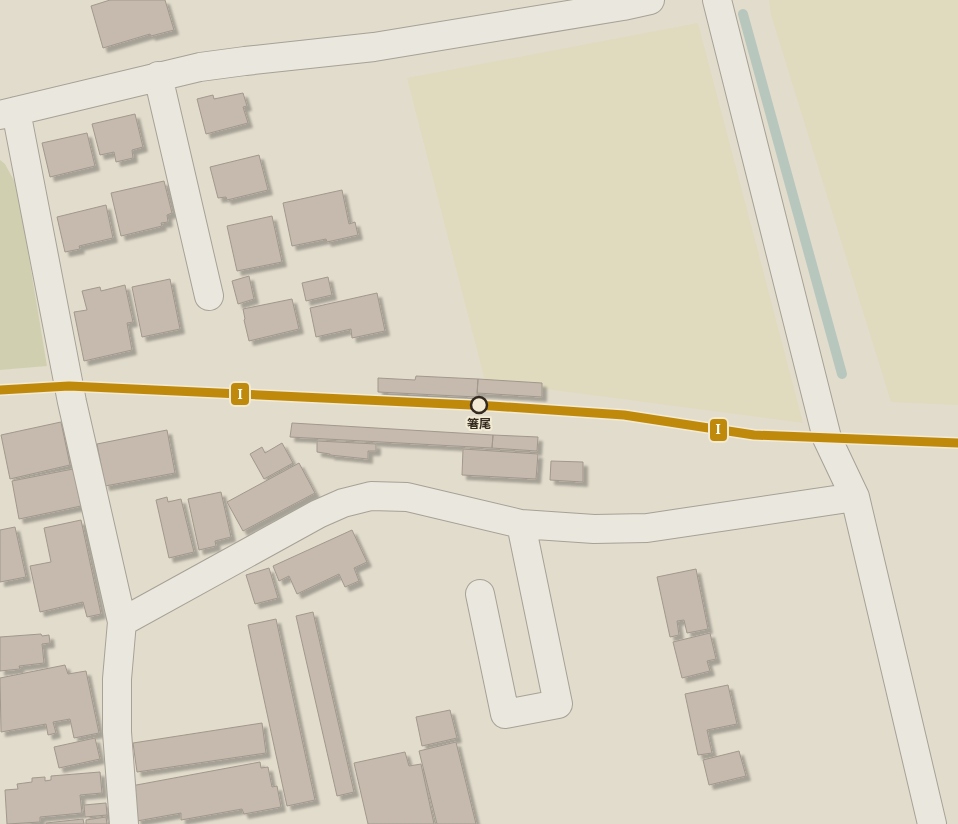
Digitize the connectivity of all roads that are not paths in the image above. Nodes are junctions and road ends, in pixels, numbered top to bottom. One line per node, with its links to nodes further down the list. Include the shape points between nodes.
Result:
1 (650, 0): 3 (street, via 374,46 245,61)
2 (717, 0): 6 (street, via 827,438)
3 (158, 76): 4 (street); 5 (street)
4 (8, 113): 9 (street)
5 (209, 296)
6 (855, 497): 7 (street, via 647,528 594,529); 11 (street)
7 (521, 524): 8 (street, via 558,704 505,714); 9 (street, via 407,497 370,496 318,514)
8 (480, 594)
9 (122, 622): 10 (street, via 116,732)
10 (124, 824)
11 (932, 824)

